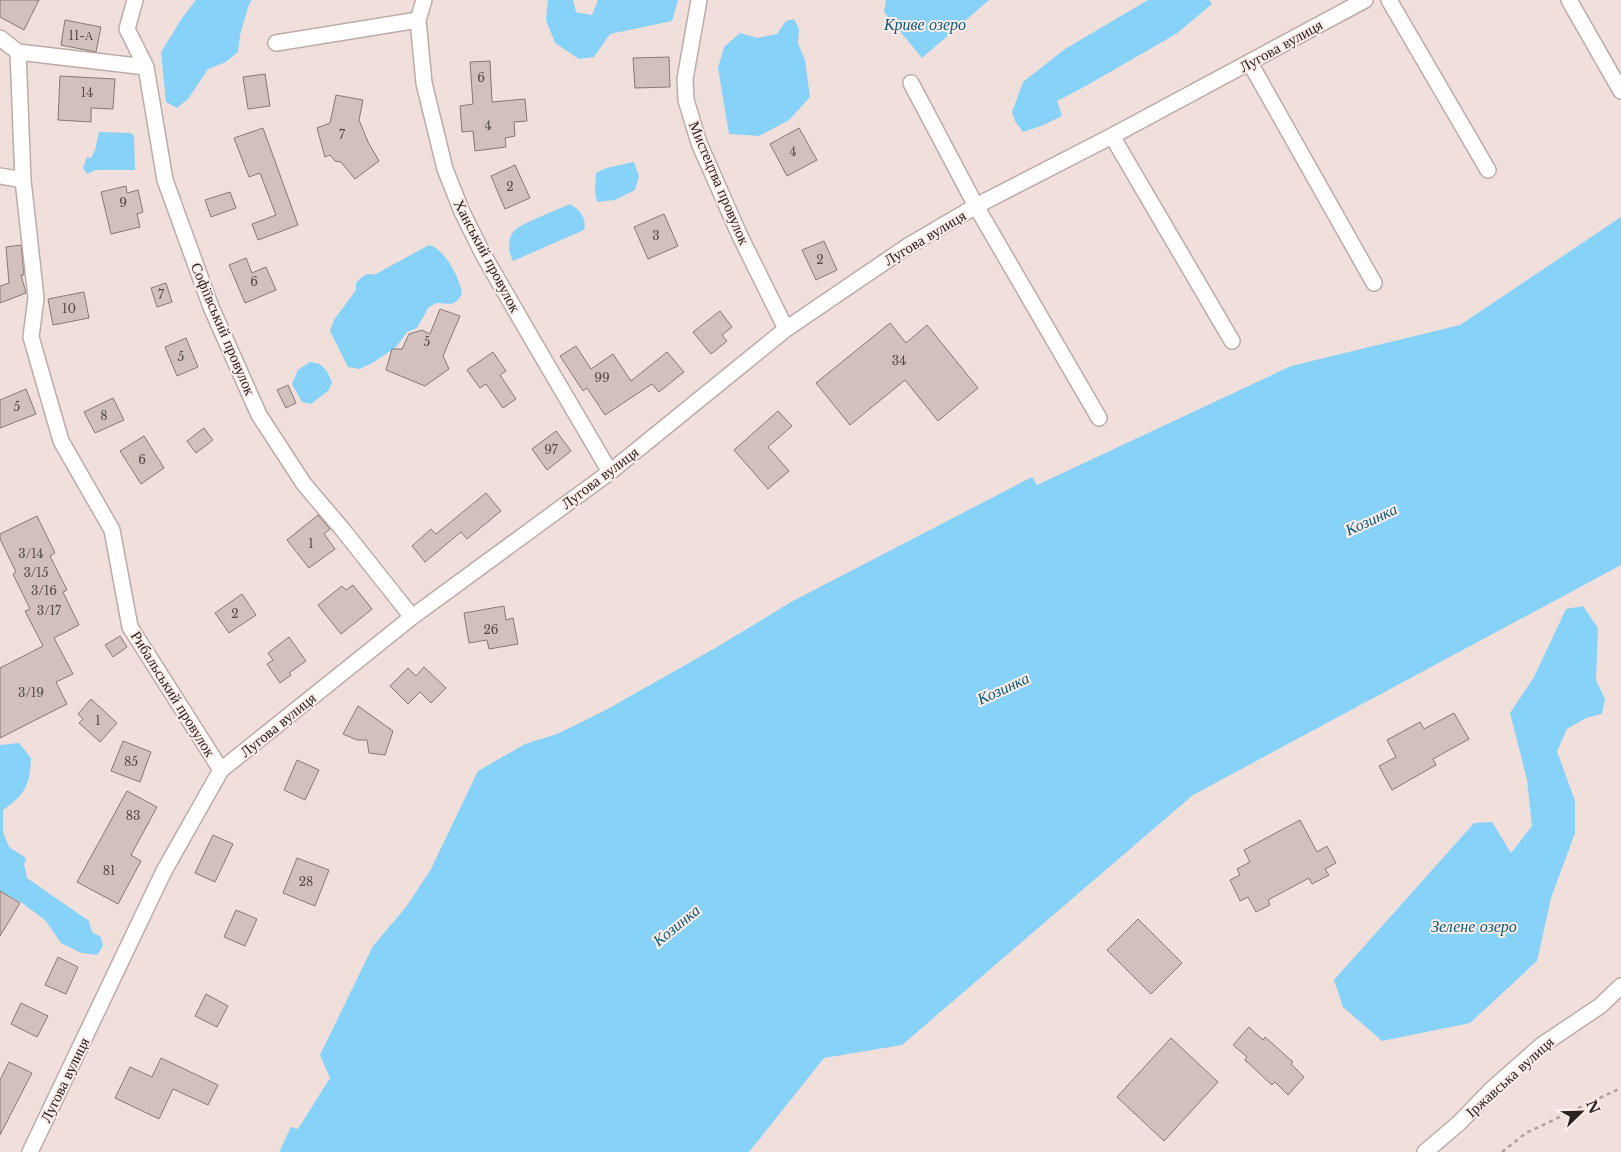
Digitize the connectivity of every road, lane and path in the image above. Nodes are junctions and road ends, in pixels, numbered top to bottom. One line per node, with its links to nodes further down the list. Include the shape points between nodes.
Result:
1 (135, 0): 12 (street, Софіївський провулок, via 127,29)
2 (424, 0): 7 (street, Ханський провулок)
3 (699, 0): 21 (street, Мистецтва провулок, via 685,79 686,100 699,143)
4 (1365, 0): 11 (street, Лугова вулиця)
5 (1389, 0): 16 (street)
6 (1569, 0): 14 (street)
7 (418, 20): 9 (street); 24 (street, Ханський провулок, via 424,83 433,127 462,212 522,323)
8 (0, 38): 10 (street)
9 (276, 43)
10 (18, 52): 12 (street); 18 (street, Рибальський провулок)
11 (1250, 63): 15 (street, Лугова вулиця); 20 (street)
12 (146, 68): 25 (street, Софіївський провулок, via 165,180 211,307 259,415 304,484)
13 (911, 83): 19 (street)
14 (1621, 91)
15 (1112, 136): 19 (street, Лугова вулиця); 22 (street)
16 (1488, 170)
17 (0, 176): 18 (street)
18 (23, 180): 26 (street, Рибальський провулок, via 36,298 31,337 61,441 112,530 130,627)
19 (976, 206): 21 (street, Лугова вулиця, via 908,246); 23 (street)
20 (1374, 284)
21 (786, 329): 24 (street, Лугова вулиця)
22 (1232, 340)
23 (1099, 418)
24 (610, 472): 25 (street, Лугова вулиця)
25 (412, 617): 26 (street, Лугова вулиця)
26 (221, 770): 29 (street, Лугова вулиця, via 164,871)
27 (1621, 986): 30 (street, Іржавська вулиця, via 1600,1006 1542,1045)
28 (1621, 1088): 31 (path, via 1526,1133)
29 (30, 1152)
30 (1425, 1152)
31 (1502, 1152)

